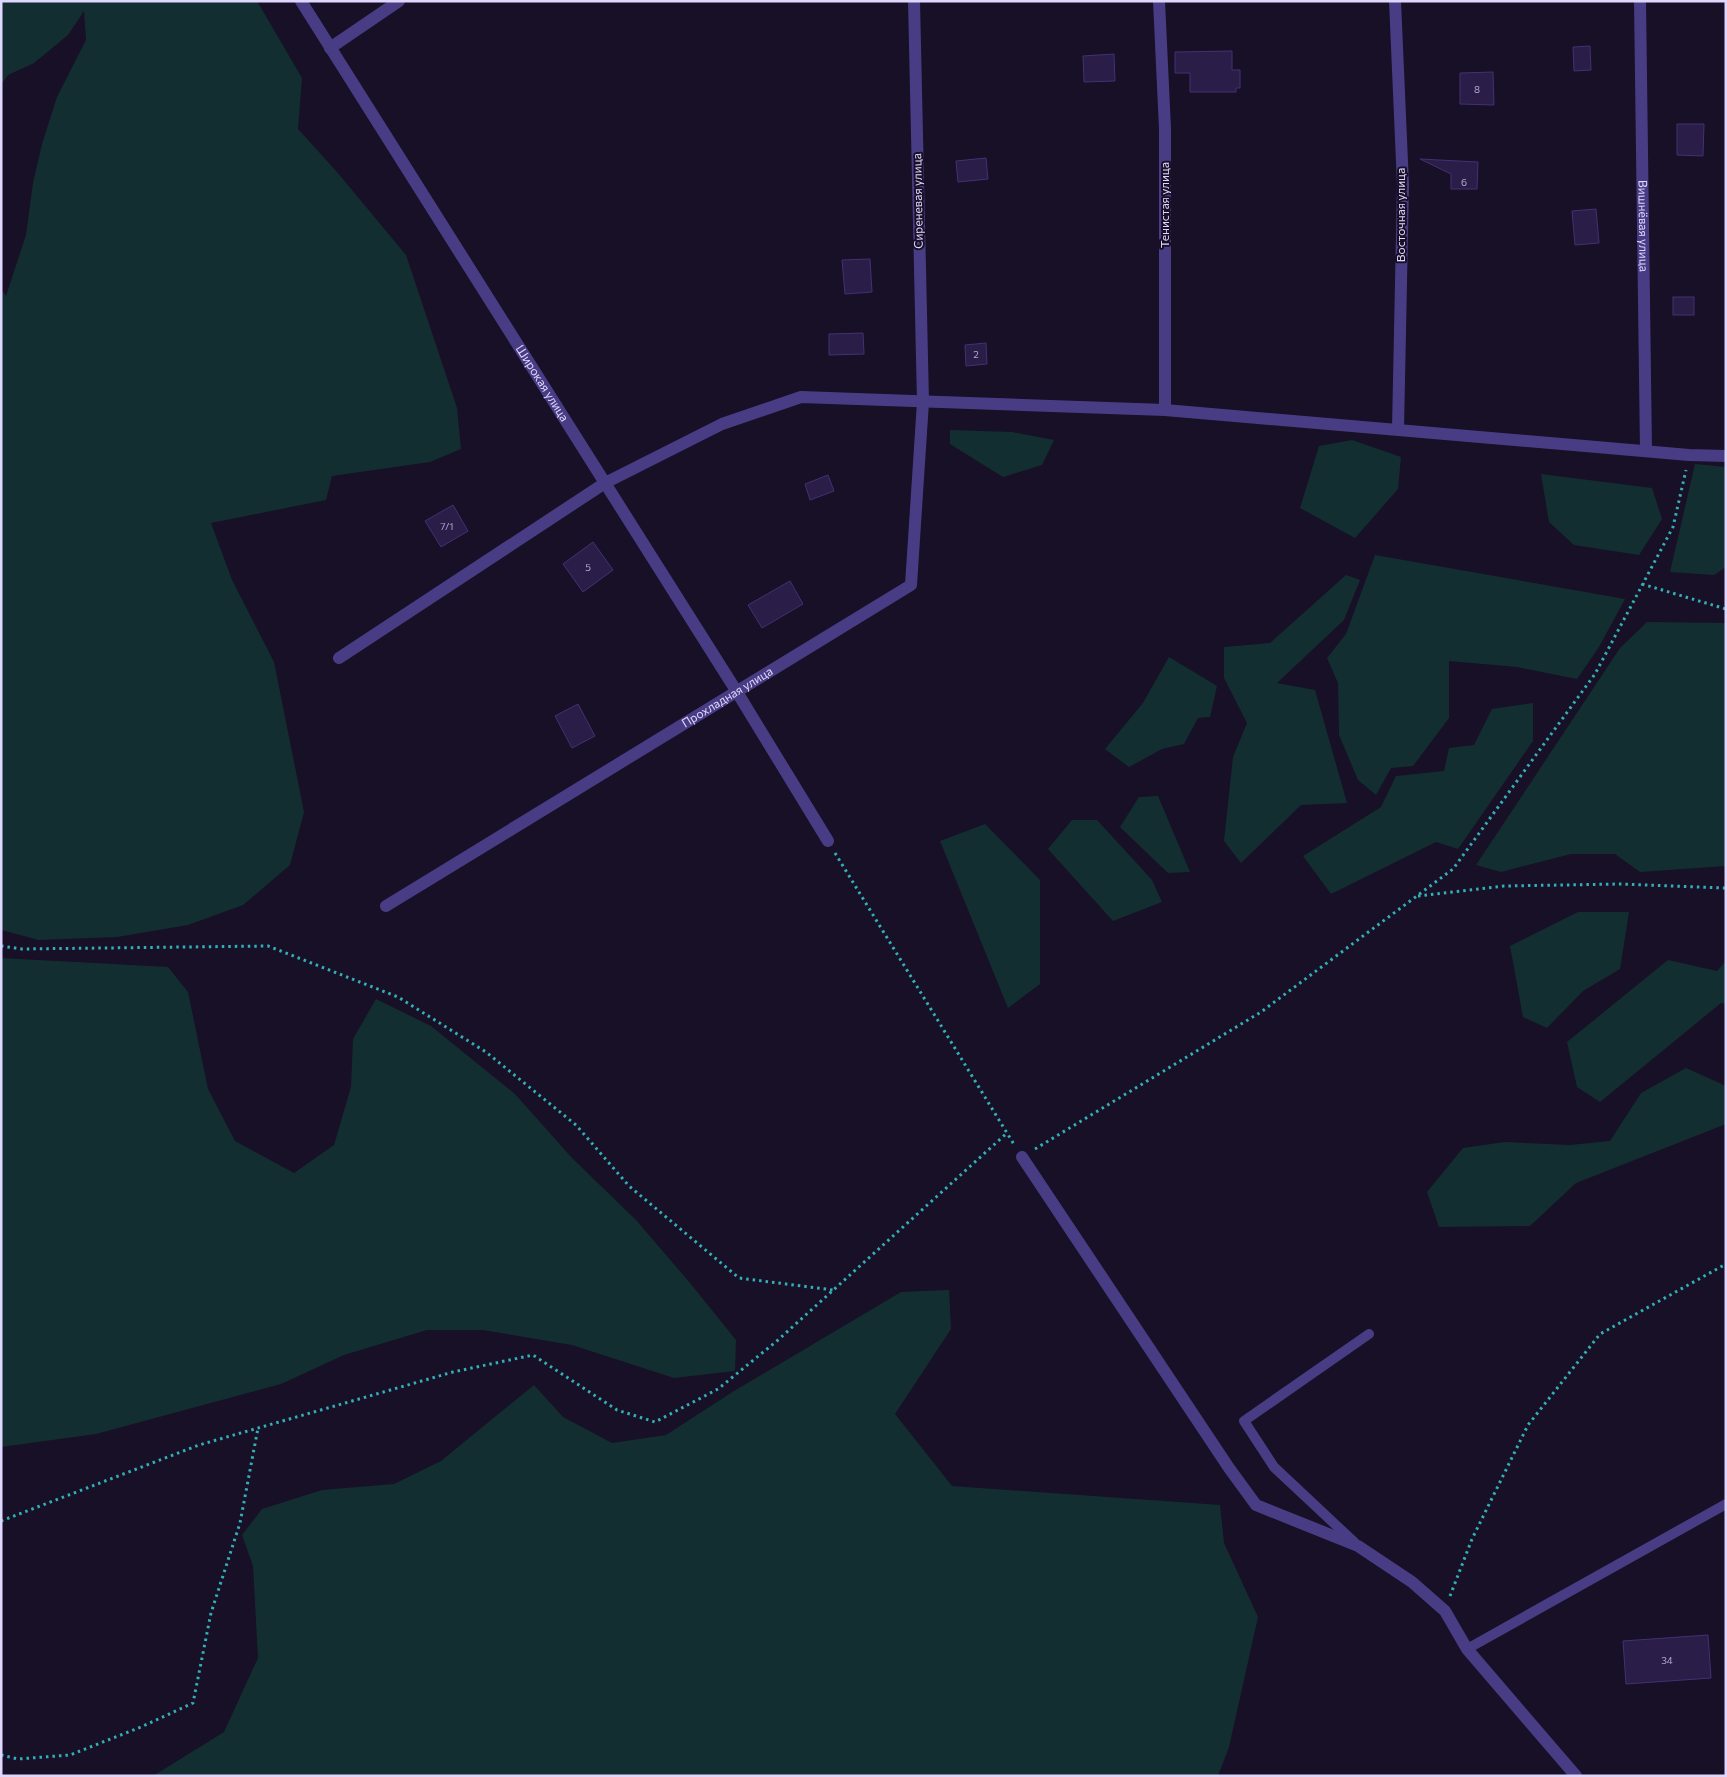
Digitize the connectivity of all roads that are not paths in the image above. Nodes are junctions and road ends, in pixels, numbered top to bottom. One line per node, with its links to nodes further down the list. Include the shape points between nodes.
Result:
1 (301, 1): 7 (street, Широкая улица)
2 (399, 1): 7 (street)
3 (914, 1): 8 (street, Сиреневая улица)
4 (1159, 1): 9 (street, Тенистая улица, via 1165,129)
5 (1396, 1): 10 (street, Восточная улица, via 1403,186)
6 (1640, 1): 11 (street, Вишнёвая улица)
7 (330, 48): 13 (street, Широкая улица)
8 (923, 402): 9 (street); 13 (street, via 801,397 722,424); 15 (street, Прохладная улица, via 911,585)
9 (1165, 410): 10 (street)
10 (1398, 429): 11 (street)
11 (1646, 451): 12 (street)
12 (1726, 456)
13 (605, 483): 14 (street); 15 (street, Широкая улица)
14 (339, 658)
15 (737, 692): 16 (street, Широкая улица); 17 (street, Прохладная улица)
16 (828, 841)
17 (386, 906)
18 (1022, 1157): 21 (street, via 1256,1505)
19 (1369, 1334): 21 (lane, via 1244,1421 1274,1467)
20 (1726, 1504): 22 (lane)
21 (1358, 1546): 22 (street, via 1412,1582 1445,1611)
22 (1467, 1649): 23 (street)
23 (1576, 1776)

